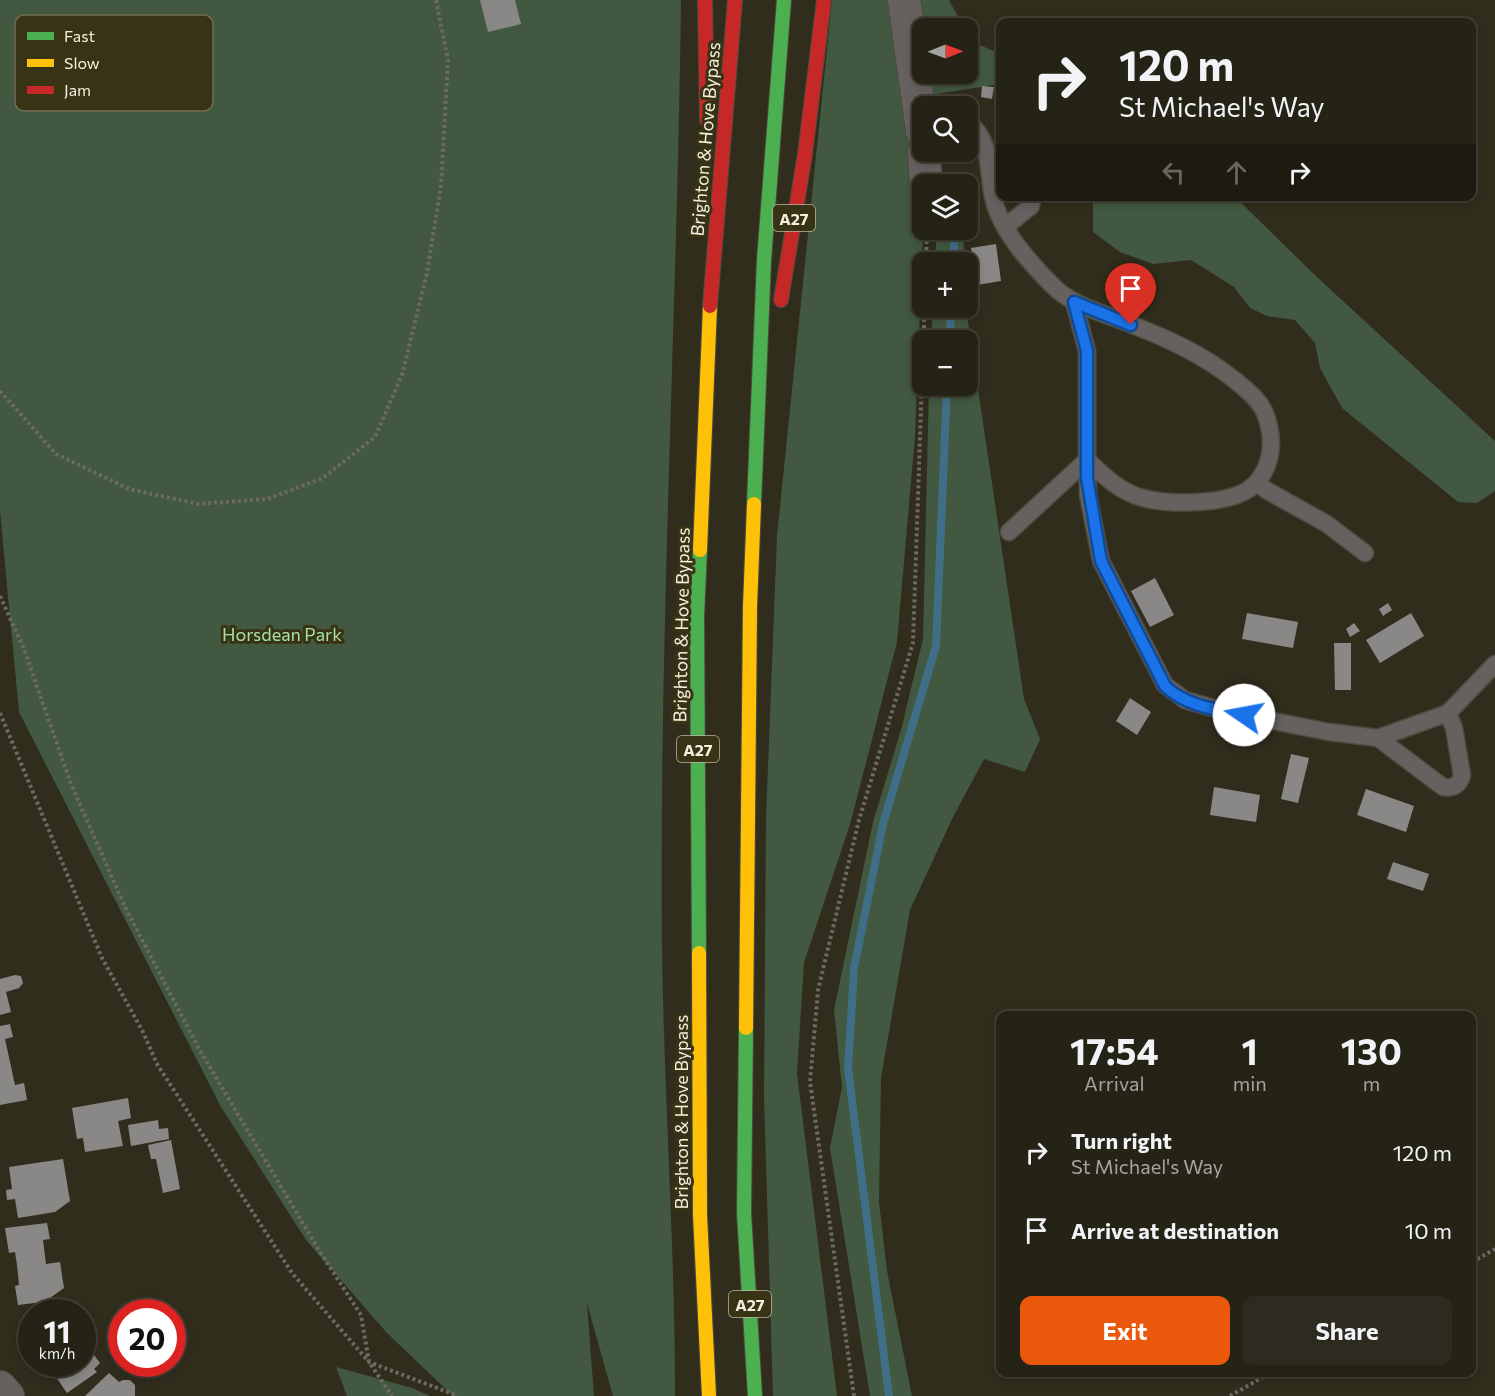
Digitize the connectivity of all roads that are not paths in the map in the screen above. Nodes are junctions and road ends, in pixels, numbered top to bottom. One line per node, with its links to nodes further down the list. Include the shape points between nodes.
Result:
1 (705, 0): 7 (highway)
2 (735, 0): 13 (highway, Brighton & Hove Bypass / A27)
3 (784, 0): 17 (highway, A27, via 764,260)
4 (824, 0): 15 (highway, A27, via 805,154)
5 (904, 0): 6 (street)
6 (919, 96)
7 (707, 129)
8 (978, 134): 9 (lane)
9 (994, 153): 12 (lane, via 989,183)
10 (708, 164): 13 (highway, A27)
11 (1032, 201): 12 (lane)
12 (1005, 227): 14 (lane, via 1054,288)
13 (711, 283): 27 (highway, Brighton & Hove Bypass / A27, via 697,616 700,1215)
14 (1074, 302): 18 (lane, via 1087,351); 19 (lane, via 1170,340 1221,369 1253,395 1267,418 1272,447)
15 (778, 318)
16 (774, 341): 17 (highway, A27)
17 (759, 435): 28 (highway, A27, via 750,607 744,1213)
18 (1088, 460): 19 (lane, via 1108,480 1143,498 1193,502 1239,495); 20 (lane); 24 (lane, via 1088,495 1101,561 1165,686 1192,703 1223,711)
19 (1257, 482): 21 (lane, via 1327,524)
20 (1009, 532)
21 (1365, 554)
22 (1495, 664): 23 (lane)
23 (1448, 713): 24 (lane); 24 (lane, via 1455,728 1462,776 1453,787 1443,787)
24 (1378, 738)
25 (0, 1387): 26 (street)
26 (8, 1396)
27 (709, 1396)
28 (755, 1396)

